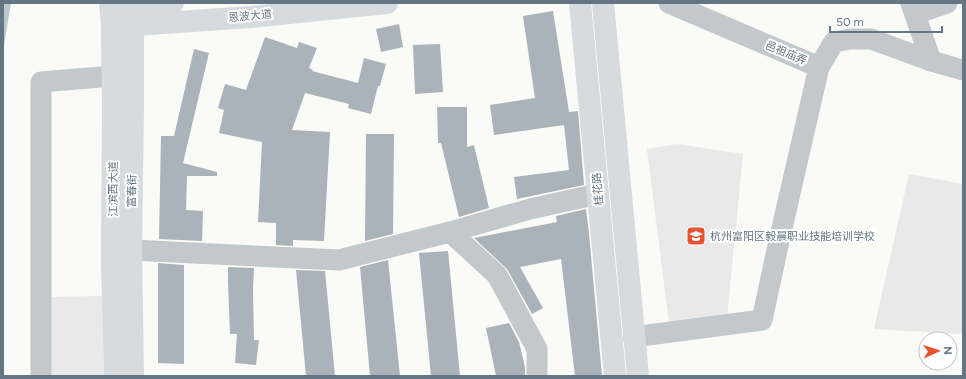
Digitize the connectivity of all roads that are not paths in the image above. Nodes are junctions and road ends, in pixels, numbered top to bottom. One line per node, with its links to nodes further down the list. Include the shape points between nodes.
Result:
1 (173, 3): 8 (main road, 恩波大道)
2 (388, 3): 8 (main road, 恩波大道, via 251,17)
3 (580, 3): 14 (main road, 桂花路)
4 (603, 3): 17 (main road)
5 (669, 3): 11 (street, 邑祖庙弄)
6 (947, 3): 7 (street)
7 (913, 9): 10 (street)
8 (132, 11): 9 (main road, 恩波大道); 16 (main road, 富春街)
9 (111, 12): 13 (main road, 江滨西大道)
10 (931, 61): 11 (street, 邑祖庙弄, via 871,39 850,39 834,42); 12 (street, 邑祖庙弄)
11 (819, 67): 17 (street, via 762,320)
12 (963, 70)
13 (113, 76): 18 (street, via 41,82); 19 (main road, 江滨西大道, via 112,261)
14 (598, 194): 15 (street, via 530,209); 22 (main road, 桂花路)
15 (450, 232): 16 (street, via 339,260); 21 (street, via 497,275 537,349)
16 (131, 250): 20 (main road, 富春街)
17 (634, 337): 23 (main road)
18 (41, 376)
19 (115, 376)
20 (133, 376)
21 (537, 376)
22 (615, 376)
23 (638, 376)

